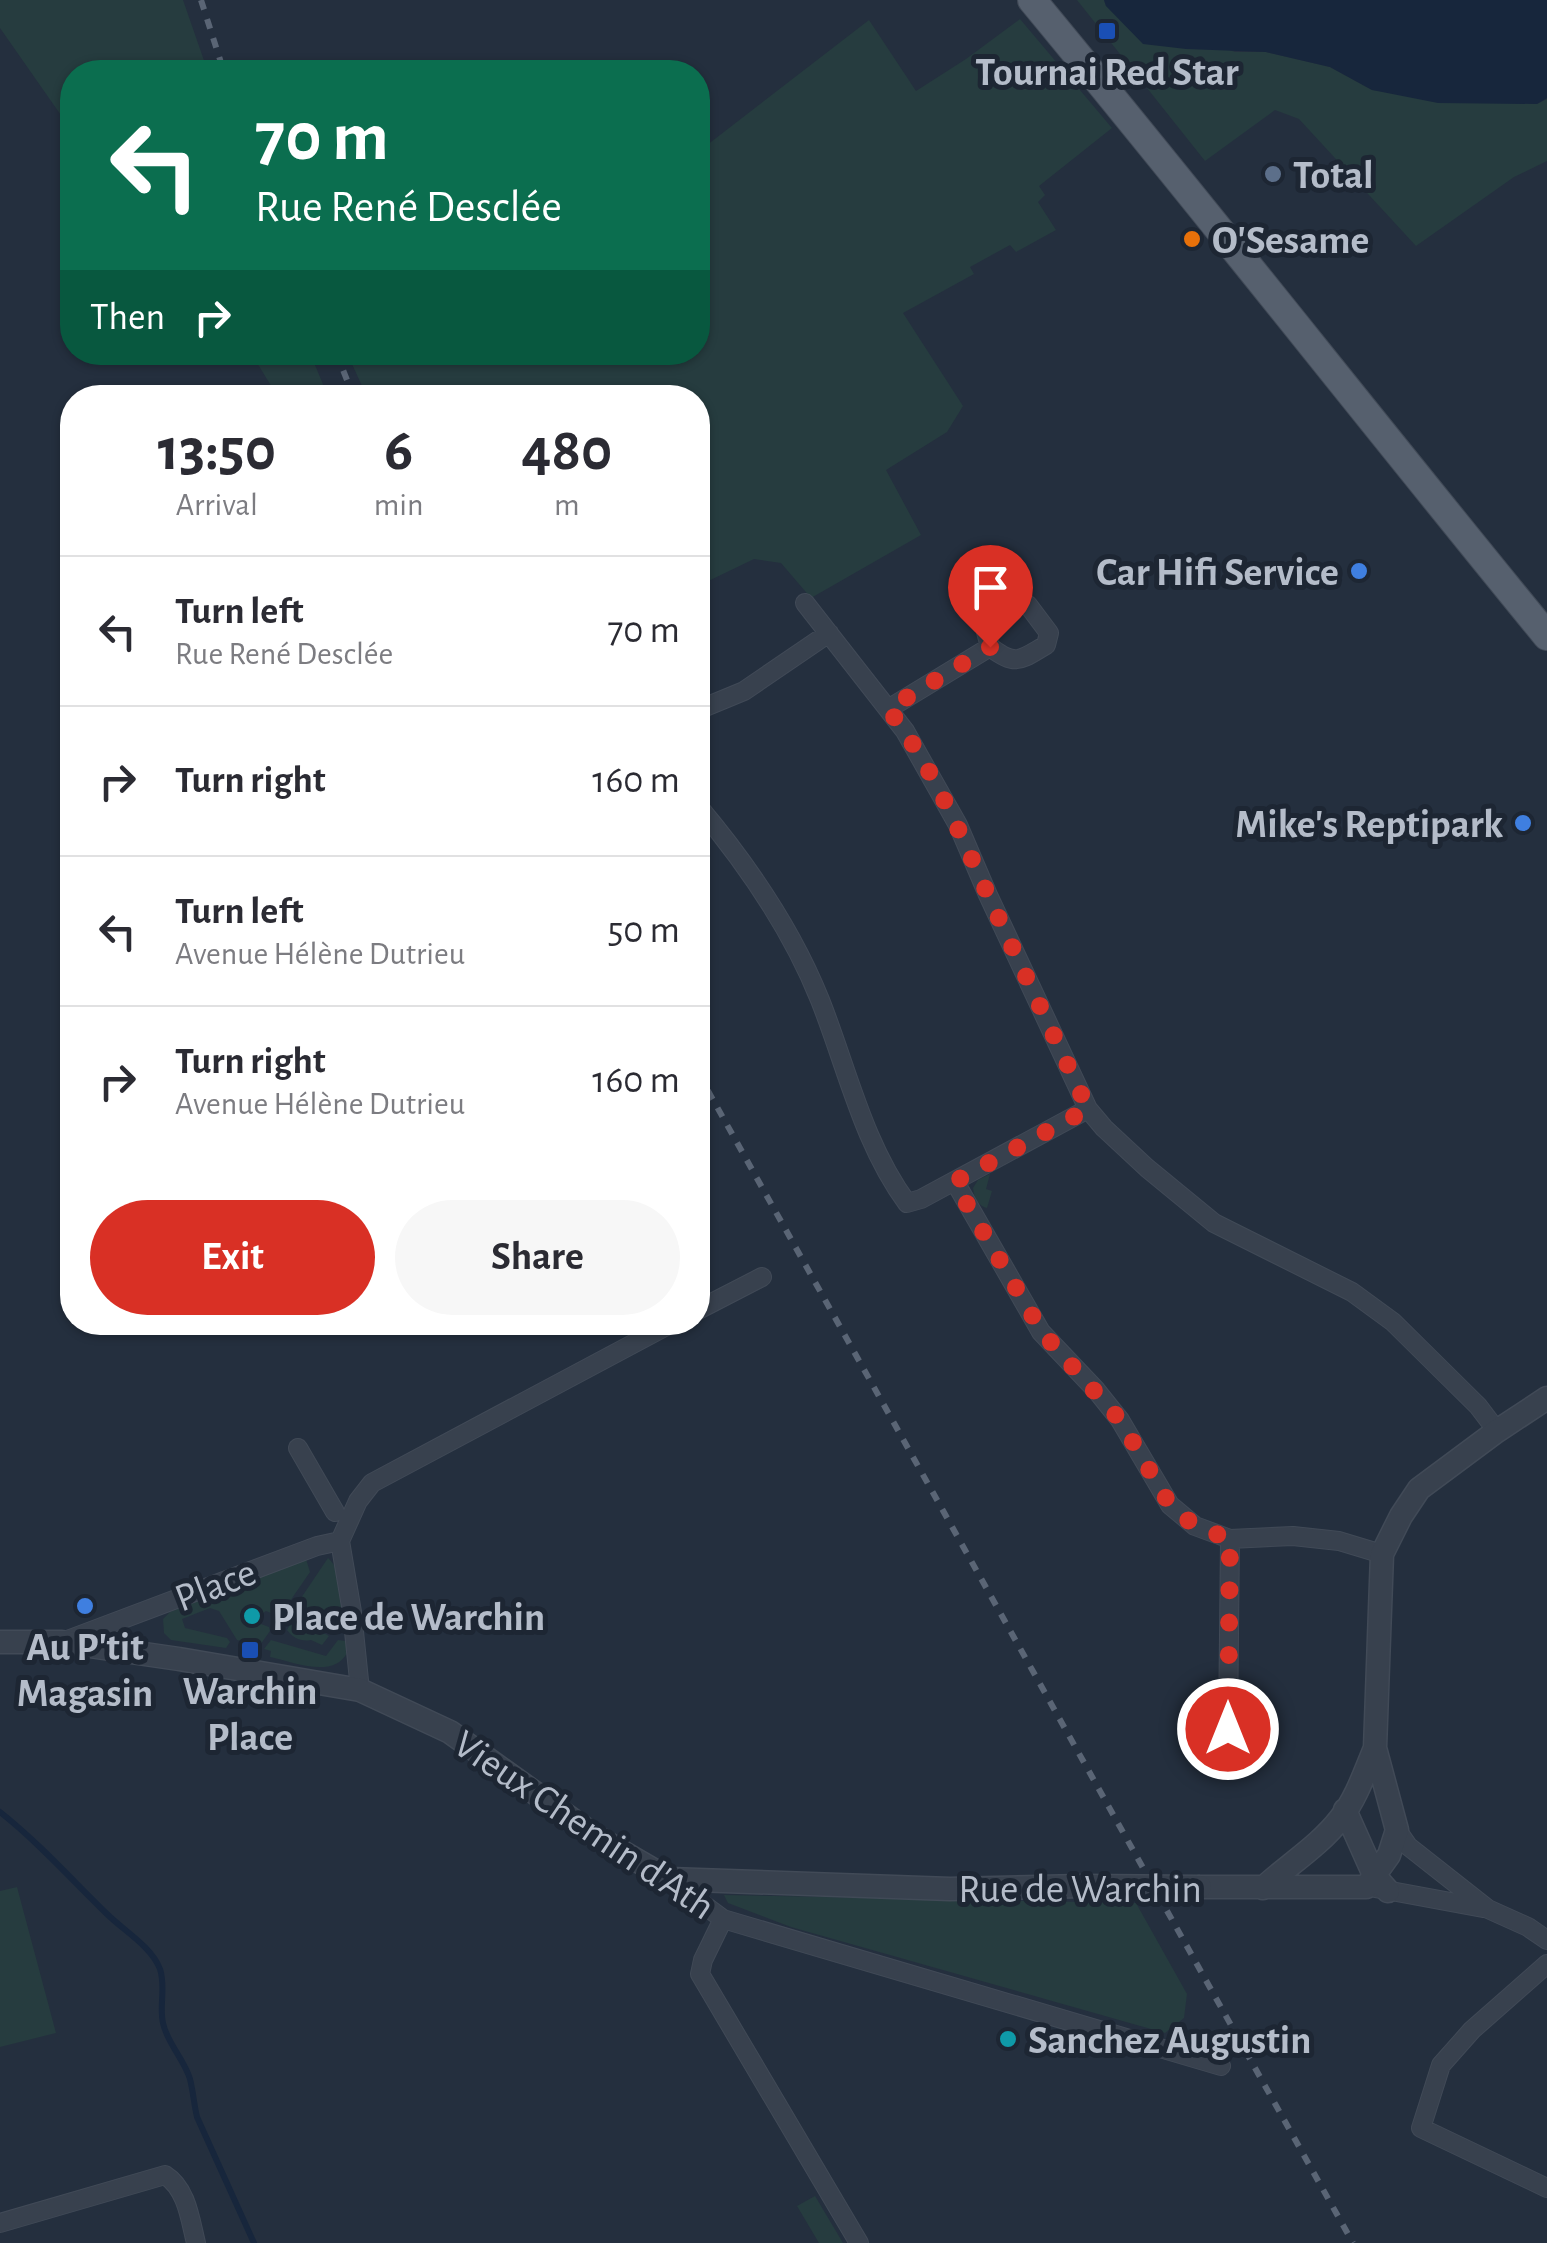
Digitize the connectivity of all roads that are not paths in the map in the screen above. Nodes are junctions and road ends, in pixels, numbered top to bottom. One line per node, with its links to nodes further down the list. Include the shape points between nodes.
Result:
1 (1032, 0): 6 (main road)
2 (1055, 0): 4 (main road)
3 (805, 602): 5 (street)
4 (1547, 608)
5 (829, 633): 8 (street, via 744,691); 9 (street)
6 (1547, 636)
7 (990, 647): 9 (street)
8 (710, 705)
9 (888, 709): 11 (street, via 958,825)
10 (710, 821): 12 (street, via 783,927 818,995 866,1129 899,1192 908,1203)
11 (1088, 1109): 12 (street); 17 (street, via 1214,1223 1352,1292 1393,1322)
12 (954, 1182): 20 (street, via 1042,1332 1120,1420 1170,1505 1195,1526)
13 (762, 1276): 14 (street)
14 (710, 1304)
15 (650, 1335): 21 (street, via 372,1483)
16 (1547, 1398): 17 (street)
17 (1497, 1431): 22 (street, via 1419,1490)
18 (298, 1448): 19 (street)
19 (336, 1512)
20 (1230, 1539): 22 (street, via 1293,1536); 26 (street)
21 (340, 1540): 24 (street, Place); 25 (street)
22 (1382, 1554): 29 (street)
23 (0, 1642): 24 (street, Vieux Chemin d'Ath)
24 (62, 1642): 25 (street, Vieux Chemin d'Ath)
25 (360, 1690): 32 (street, Vieux Chemin d'Ath, via 450,1732 595,1836)
26 (1228, 1729): 27 (street); 28 (street)
27 (1202, 1730)
28 (1249, 1730)
29 (1375, 1748): 30 (street); 31 (street)
30 (1345, 1810): 33 (street); 34 (street)
31 (1396, 1830): 33 (street); 35 (street, Rue de Warchin)
32 (669, 1879): 34 (street, Rue de Warchin, bridge, via 950,1889); 36 (street, Vieux Chemin d'Ath)
33 (1376, 1884): 34 (street, Rue de Warchin); 35 (street, Rue de Warchin)
34 (1263, 1888)
35 (1488, 1909): 37 (street, Rue de Warchin)
36 (723, 1920): 39 (street, Vieux Chemin d'Ath); 43 (street, via 700,1974)
37 (1547, 1940)
38 (1547, 1964): 40 (street, via 1441,2065 1421,2128)
39 (1221, 2066)
40 (1547, 2188)
41 (0, 2223): 42 (street, via 165,2175 182,2191)
42 (196, 2243)
43 (859, 2243)

